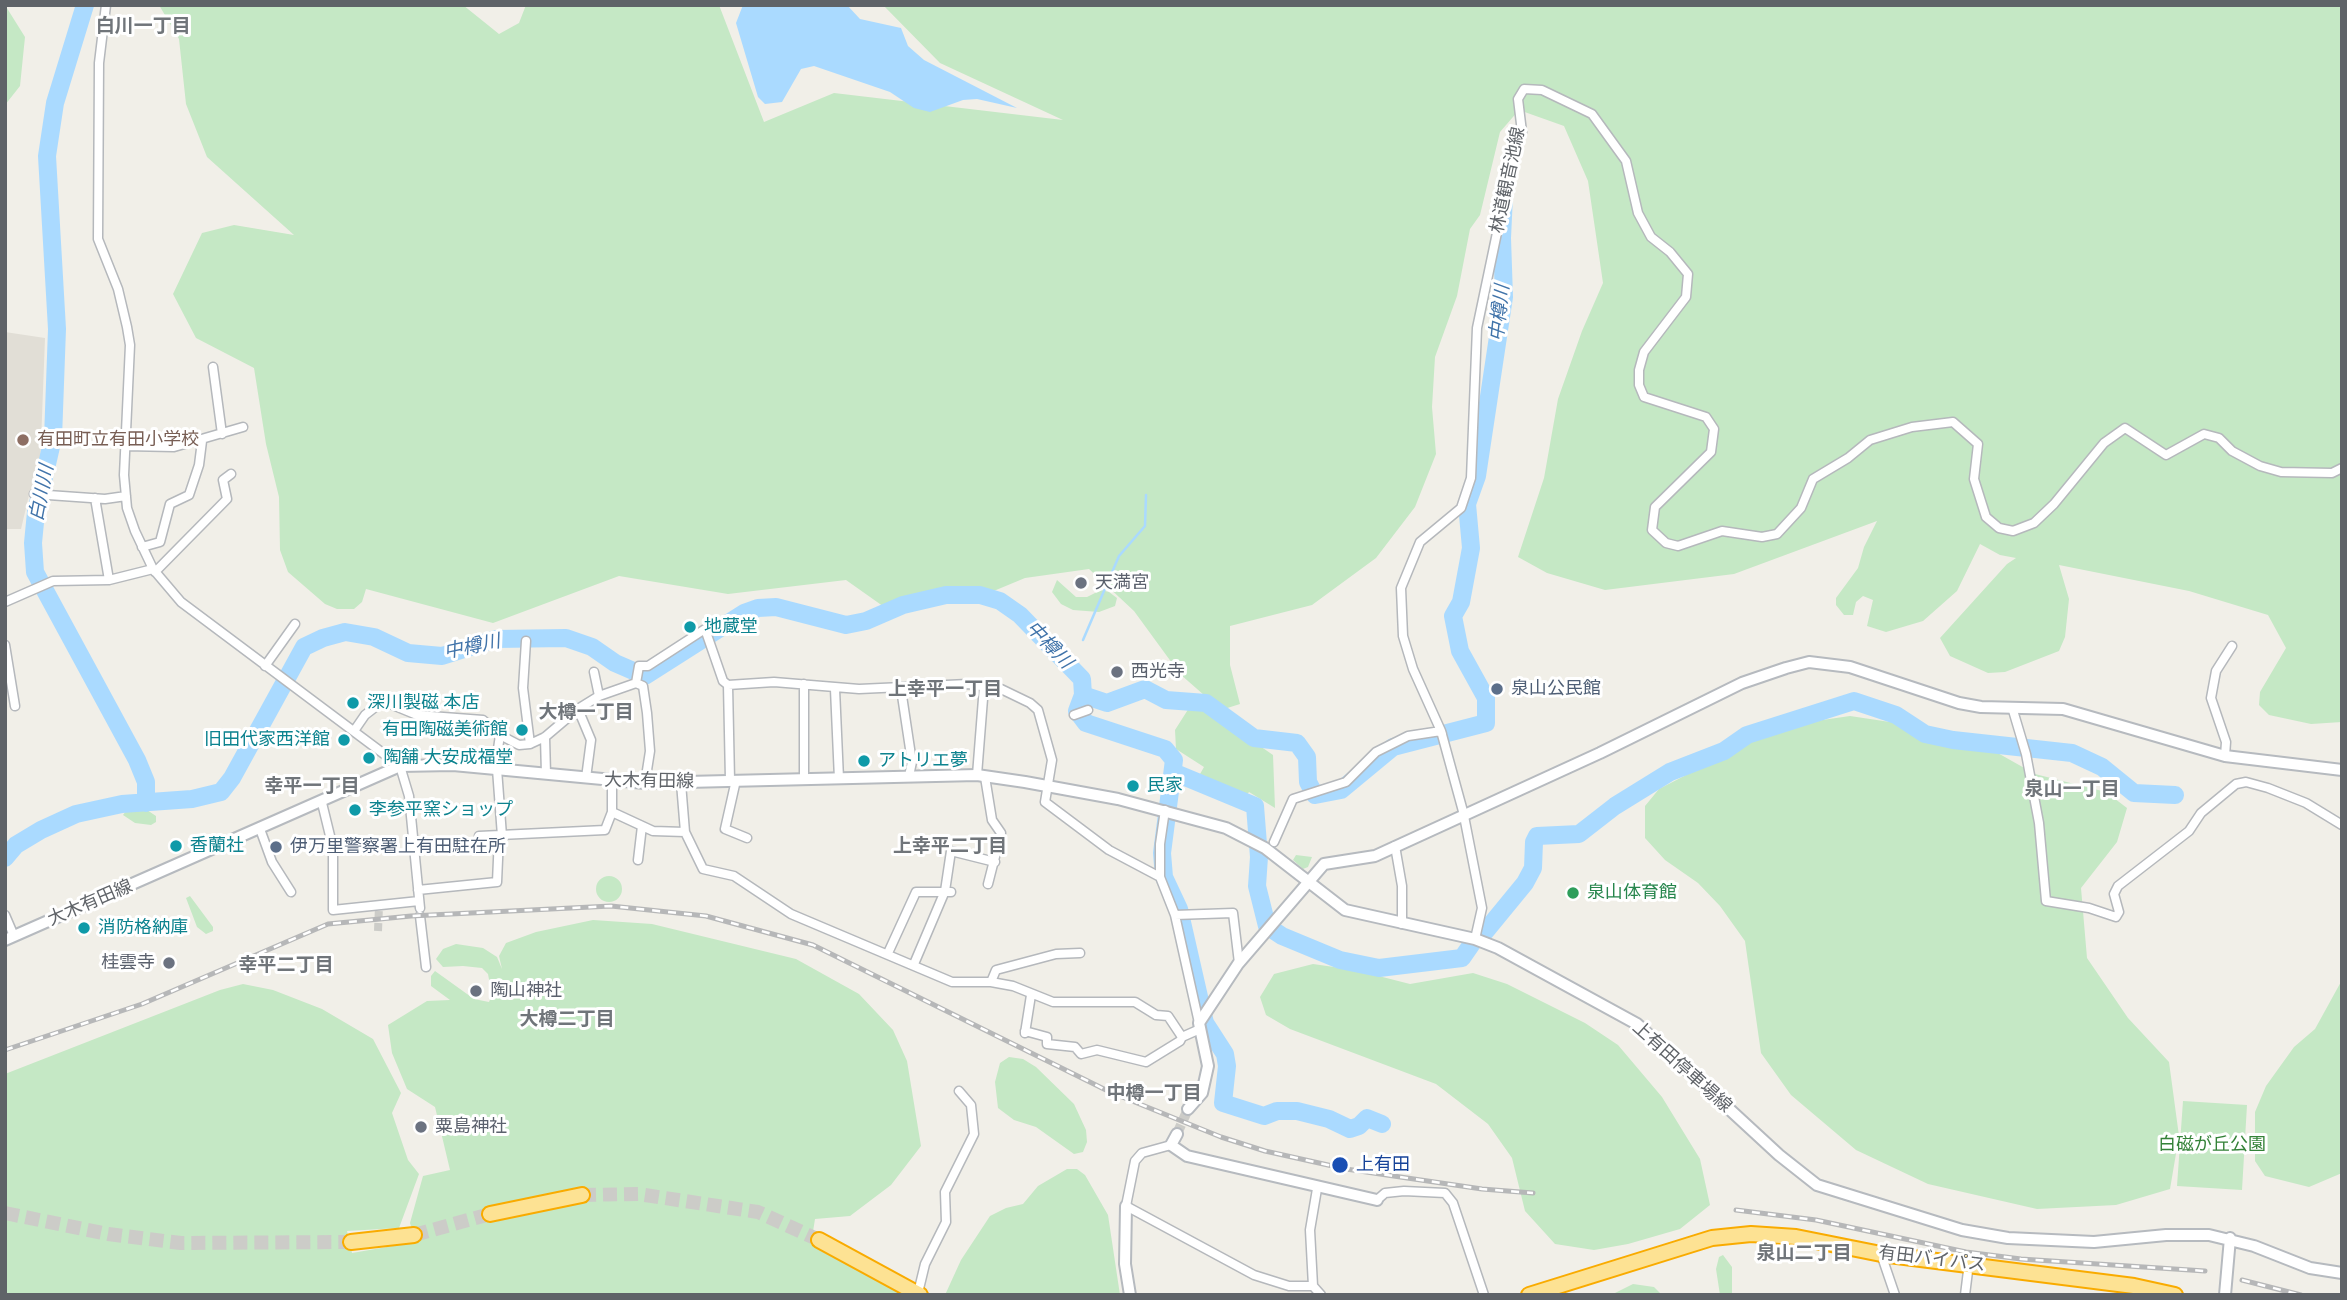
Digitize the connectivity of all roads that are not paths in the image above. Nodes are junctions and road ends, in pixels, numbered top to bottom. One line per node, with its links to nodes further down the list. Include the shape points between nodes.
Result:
1 (106, 5): 6 (street, via 99,63 98,239 118,289 130,345)
2 (213, 367): 4 (street)
3 (243, 427): 4 (street)
4 (222, 435): 5 (street)
5 (202, 441): 6 (street, via 174,447); 12 (street, via 200,465 189,495 170,504 160,542)
6 (125, 446): 10 (street)
7 (2342, 468): 35 (street, 林道観音池線, via 2332,473 2281,472 2260,466 2219,438 2204,434 2166,454 2125,428 2104,443 2035,523 2013,531 1999,528 1986,517 1974,479 1978,444 1953,422 1912,427 1870,440 1813,479 1801,508 1777,534 1762,537 1722,531 1678,546 1666,542 1652,530 1655,507 1711,452 1714,429 1706,417 1644,397 1639,370 1644,352 1686,297 1688,274 1670,251 1651,237 1638,213 1626,161 1592,114 1542,90 1524,89 1518,99 1522,132 1502,190 1477,328 1471,478 1461,508 1420,542 1401,589 1404,636 1413,669)
8 (231, 474): 13 (street, via 223,480 227,499)
9 (34, 494): 11 (street)
10 (126, 496): 11 (street); 12 (street)
11 (95, 498): 14 (street)
12 (142, 547): 13 (street)
13 (154, 570): 14 (street); 20 (street, via 181,602)
14 (109, 580): 15 (street, via 52,581)
15 (5, 602)
16 (295, 624): 20 (street)
17 (526, 641): 38 (street, via 523,688)
18 (5, 645): 29 (street)
19 (2232, 646): 39 (street, via 2216,671 2211,698 2226,742)
20 (265, 667): 34 (street)
21 (594, 672): 28 (street)
22 (636, 682): 24 (street, via 639,666 648,666 705,629); 28 (street); 51 (street, via 643,686 647,713 650,751)
23 (804, 684): 24 (street); 26 (street); 47 (street)
24 (728, 685): 49 (street)
25 (984, 685): 27 (street); 45 (street); 53 (street, via 1001,689 1038,710 1052,760)
26 (835, 689): 27 (street); 48 (street)
27 (901, 689): 44 (street, via 912,762)
28 (599, 696): 31 (street)
29 (15, 706)
30 (2012, 707): 39 (main road, via 2063,709); 57 (main road, via 1959,703 1850,667 1809,662 1742,683); 58 (street, via 2039,823 2046,901 2116,917 2118,886 2189,831 2201,813 2236,784 2268,788 2306,803)
31 (578, 709): 37 (street); 46 (street, via 591,740)
32 (1088, 710): 33 (street)
33 (1074, 715)
34 (354, 731): 36 (street, via 383,701 417,715 483,720); 40 (street)
35 (1441, 731): 57 (street, 林道観音池線); 57 (street); 65 (street, via 1408,736 1377,752 1346,782 1293,799)
36 (500, 735): 38 (street, via 519,745); 41 (street)
37 (545, 737): 38 (street); 43 (street)
38 (530, 744)
39 (2225, 756): 42 (main road)
40 (400, 766): 41 (main road, 大木有田線); 54 (main road, 大木有田線); 72 (street, via 409,796)
41 (496, 769): 43 (main road, 大木有田線); 63 (street)
42 (2342, 770)
43 (546, 774): 46 (main road, 大木有田線)
44 (909, 776): 45 (main road, 大木有田線); 48 (main road, 大木有田線)
45 (981, 776): 53 (main road, 大木有田線); 68 (street, via 992,820 1001,833)
46 (586, 778): 50 (main road, 大木有田線)
47 (804, 779): 48 (main road, 大木有田線); 49 (main road, 大木有田線)
48 (839, 779)
49 (733, 780): 52 (main road, 大木有田線); 64 (street, via 725,829)
50 (612, 781): 51 (main road, 大木有田線); 56 (street)
51 (645, 783): 52 (main road, 大木有田線)
52 (681, 783): 61 (street)
53 (1048, 786): 55 (main road, 大木有田線); 69 (street, via 1045,802 1051,807 1109,850)
54 (322, 803): 60 (main road, 大木有田線); 75 (street, via 333,848 333,910)
55 (1165, 810): 69 (street); 70 (main road, 大木有田線, via 1240,834)
56 (612, 813): 59 (street); 63 (street, via 606,830)
57 (1464, 815): 66 (main road); 80 (street, via 1482,908)
58 (2342, 825)
59 (642, 826): 61 (street); 67 (street)
60 (260, 830): 74 (street, via 272,862); 79 (main road, 大木有田線)
61 (685, 832): 81 (street, via 703,869 734,876 791,914)
62 (479, 836): 63 (street)
63 (501, 837): 72 (street, via 497,882)
64 (747, 838)
65 (1274, 842)
66 (1395, 846): 70 (main road, via 1375,856 1324,864); 78 (street)
67 (638, 860)
68 (995, 862): 71 (street); 73 (street, via 951,851)
69 (1160, 877): 77 (street)
70 (1307, 881): 78 (main road, 上有田停車場線, via 1345,910); 83 (main road)
71 (988, 884)
72 (418, 890): 75 (street)
73 (948, 891): 81 (street, via 916,892); 84 (street)
74 (291, 892)
75 (419, 908): 85 (street)
76 (5, 915): 79 (street)
77 (1176, 915): 83 (street, via 1233,912); 88 (street)
78 (1402, 924): 80 (main road, 上有田停車場線)
79 (10, 938)
80 (1475, 939): 99 (main road, 上有田停車場線, via 1637,1024 1817,1185 1962,1230 2008,1238 2094,1242 2189,1234)
81 (888, 953): 84 (street)
82 (1080, 953): 86 (street, via 1056,954 996,970)
83 (1239, 963): 88 (main road)
84 (914, 964): 86 (street, via 952,982)
85 (426, 967)
86 (991, 982): 87 (street)
87 (1031, 995): 89 (street, via 1053,1002 1135,1002 1156,1015 1168,1016); 89 (street, via 1025,1034 1047,1037 1047,1044 1073,1044 1081,1054 1097,1050 1146,1062)
88 (1199, 1026): 89 (street); 91 (main road, via 1208,1066 1202,1093)
89 (1182, 1037)
90 (959, 1091): 106 (street, via 971,1105 974,1134 945,1192 946,1222 925,1264)
91 (1188, 1109)
92 (1174, 1139): 93 (main road, via 1186,1156); 96 (street, via 1135,1160)
93 (1317, 1189): 95 (main road); 105 (street, via 1310,1230)
94 (582, 1195): 97 (highway)
95 (1377, 1200): 109 (street, via 1385,1193 1445,1193 1453,1203)
96 (1126, 1206): 105 (street, via 1254,1275 1289,1286); 107 (main road, via 1125,1264)
97 (490, 1214)
98 (414, 1235): 101 (highway)
99 (2230, 1238): 104 (main road, 上有田停車場線, via 2310,1268); 114 (main road)
100 (819, 1240): 106 (highway)
101 (351, 1242)
102 (1881, 1254): 103 (highway, 有田バイパス); 110 (highway, 有田バイパス, via 1796,1237 1751,1234 1712,1238); 111 (street)
103 (1969, 1264): 112 (street); 113 (highway, 有田バイパス)
104 (2342, 1273)
105 (1313, 1286): 108 (street)
106 (919, 1294)
107 (1130, 1295)
108 (1321, 1295)
109 (1484, 1295)
110 (1529, 1295)
111 (1895, 1295)
112 (1965, 1295)
113 (2175, 1295)
114 (2225, 1295)

